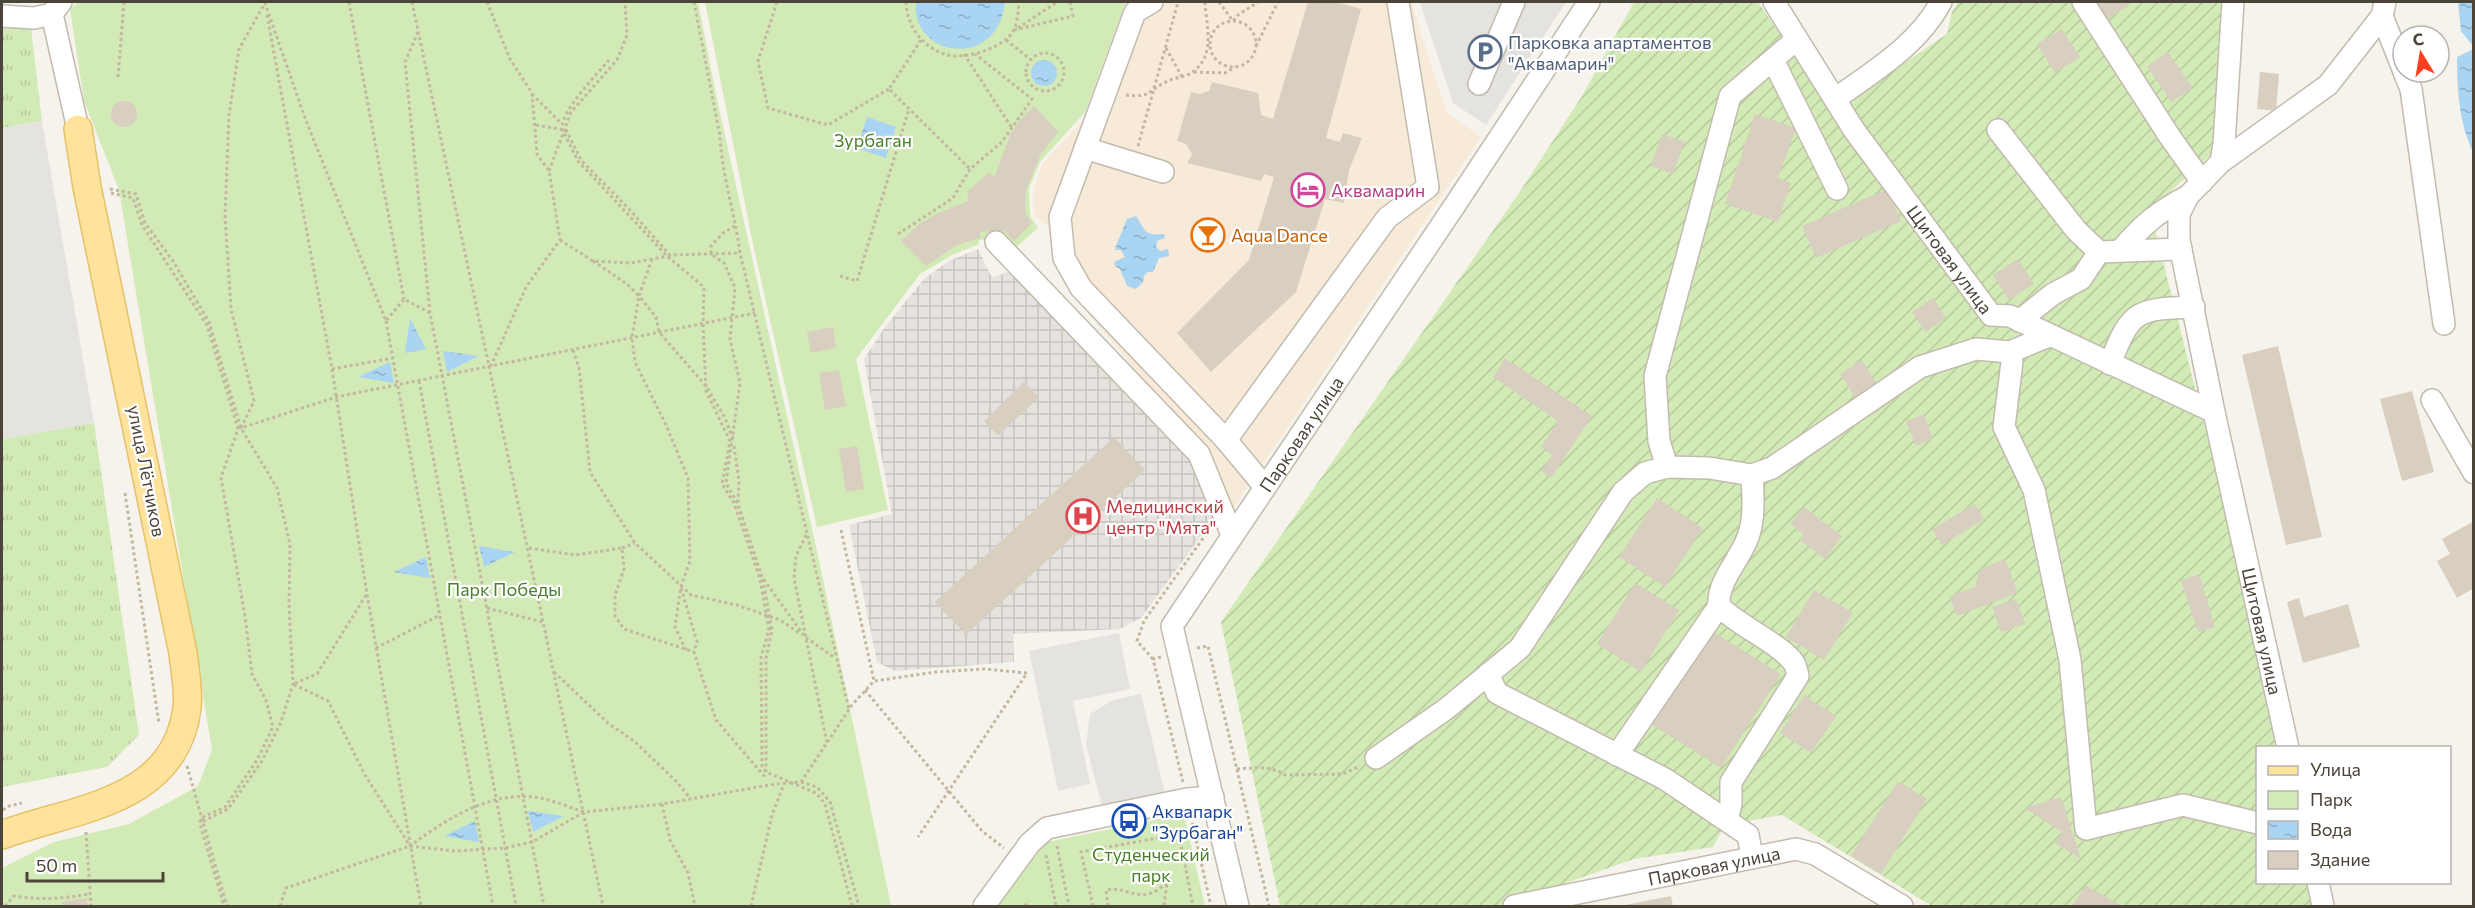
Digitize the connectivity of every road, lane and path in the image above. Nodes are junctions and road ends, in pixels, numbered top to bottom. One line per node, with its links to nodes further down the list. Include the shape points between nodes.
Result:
1 (124, 2): 46 (path)
2 (265, 2): 95 (path, via 305,118); 108 (path); 116 (path, via 239,49 229,115 225,216 231,309 254,401)
3 (349, 2): 89 (path)
4 (412, 2): 30 (path)
5 (487, 2): 54 (path, via 510,59)
6 (625, 2): 63 (path, via 627,35 617,60 571,112)
7 (694, 2): 75 (path)
8 (777, 2): 50 (path, via 758,61 768,108 828,125)
9 (906, 2): 34 (path, via 907,18)
10 (1019, 2): 31 (path)
11 (1057, 2): 31 (path)
12 (1070, 2): 31 (path, via 1073,16)
13 (1152, 2): 52 (street, via 1135,12)
14 (1179, 2): 38 (path)
15 (1205, 2): 36 (path)
16 (1219, 2): 29 (path)
17 (1258, 2): 29 (path)
18 (1278, 2): 37 (path)
19 (1398, 2): 70 (street)
20 (1514, 2): 48 (street)
21 (1589, 2): 74 (street, Парковая улица)
22 (1774, 2): 33 (street, Щитовая улица)
23 (1941, 2): 56 (street, via 1931,20 1900,52)
24 (2083, 2): 73 (street, via 2170,137)
25 (2233, 2): 66 (street)
26 (57, 8): 28 (street, via 34,18); 61 (street, улица Лётчиков)
27 (2384, 9): 32 (street); 66 (street, Щитовая улица, via 2328,85)
28 (2, 16)
29 (1233, 21): 36 (path, via 1219,26); 37 (path, via 1247,26)
30 (419, 30): 91 (path, via 405,62); 107 (path)
31 (1014, 30): 35 (path)
32 (2391, 30)
33 (1797, 39): 43 (street); 56 (street, Щитовая улица)
34 (921, 40): 39 (path, via 945,55); 50 (path)
35 (1006, 40): 40 (path); 41 (path)
36 (1210, 45): 44 (path, via 1215,59); 45 (path)
37 (1256, 46): 44 (path, via 1250,60)
38 (1166, 48): 47 (path); 53 (path)
39 (964, 54): 40 (path); 60 (path)
40 (975, 54): 55 (path)
41 (1030, 59): 51 (path, via 1025,76); 51 (path, via 1049,53 1063,66 1059,86 1048,92)
42 (609, 60): 59 (path, via 567,112)
43 (1773, 60): 72 (street); 119 (street, via 1731,96 1654,376 1659,441)
44 (1236, 67): 45 (path, via 1225,73)
45 (1194, 72): 47 (path)
46 (118, 77)
47 (1182, 77): 53 (path)
48 (1479, 84)
49 (2409, 84): 98 (street)
50 (889, 89): 57 (path)
51 (1036, 90): 55 (path)
52 (1107, 90): 53 (path, via 1135,96 1149,95); 64 (street)
53 (1154, 90): 65 (path)
54 (532, 93): 58 (path); 59 (path)
55 (1032, 99): 60 (path)
56 (1835, 99): 93 (street, Щитовая улица)
57 (909, 109): 67 (path); 87 (path, via 857,281)
58 (536, 124): 63 (path); 68 (path, via 537,154)
59 (562, 124): 63 (path)
60 (1012, 128): 67 (path, via 1002,142)
61 (78, 129): 71 (main road, улица Лётчиков)
62 (1998, 130): 81 (street, via 2076,230)
63 (564, 131): 68 (path); 84 (path, via 581,160 630,209)
64 (1085, 148): 65 (street); 117 (street, via 1060,217 1064,258 1081,288)
65 (1133, 162): 69 (street)
66 (2221, 162): 73 (street, Щитовая улица)
67 (970, 169): 76 (path, via 953,198)
68 (549, 171): 77 (path)
69 (1164, 172)
70 (1428, 187): 74 (street); 117 (street, via 1387,218)
71 (88, 189): 116 (path, via 136,194 145,223 209,322); 154 (main road, улица Лётчиков, via 183,653 186,709); 178 (path, via 134,198 142,225 207,325 238,429 221,478 252,674 266,700 273,727 257,760 225,807)
72 (1838, 189)
73 (2195, 189): 79 (street, Щитовая улица, via 2180,214); 80 (street, via 2140,227)
74 (1455, 205): 123 (street, Парковая улица)
75 (736, 226): 82 (path, via 711,246); 83 (path)
76 (898, 234)
77 (560, 240): 86 (path); 107 (path, via 526,287)
78 (996, 242): 125 (street, via 1199,454)
79 (2181, 249): 80 (street); 90 (street, Щитовая улица)
80 (2121, 250): 81 (street)
81 (2099, 252): 96 (street, via 2081,279 2053,294)
82 (711, 254): 83 (path); 84 (path); 94 (path, via 724,263 735,288)
83 (740, 254): 92 (path)
84 (668, 256): 85 (path); 97 (path, via 704,286)
85 (652, 259): 86 (path, via 632,263); 88 (path)
86 (593, 261): 88 (path)
87 (840, 276)
88 (639, 296): 99 (path, via 656,316); 101 (path)
89 (404, 299): 91 (path); 95 (path)
90 (2194, 307): 106 (street, via 2147,310 2136,316 2122,333); 115 (street, Щитовая улица)
91 (430, 313): 109 (path)
92 (755, 313): 94 (path); 127 (path)
93 (1991, 315): 96 (street, Щитовая улица, via 2010,316); 102 (street)
94 (732, 318): 97 (path); 118 (path, via 730,339 740,383)
95 (386, 321): 105 (path)
96 (2019, 321): 100 (street, Щитовая улица)
97 (703, 323): 99 (path); 112 (path)
98 (2444, 324)
99 (659, 332): 101 (path); 112 (path)
100 (2049, 336): 104 (street); 106 (street, Щитовая улица)
101 (632, 338): 103 (path); 133 (path, via 635,362 688,478 690,561)
102 (1976, 349): 104 (street); 121 (street, via 1920,367 1772,468)
103 (573, 350): 107 (path); 129 (path, via 579,368 590,472)
104 (2010, 352): 180 (street, via 2004,427 2034,490 2070,660 2086,829 2183,805)
105 (393, 358): 108 (path); 111 (path)
106 (2110, 364): 115 (street, Щитовая улица)
107 (491, 366): 109 (path); 130 (path)
108 (332, 369): 113 (path)
109 (443, 376): 110 (path); 136 (path)
110 (418, 381): 111 (path); 172 (path)
111 (398, 385): 113 (path); 137 (path)
112 (706, 386): 118 (path); 138 (path, via 730,441 722,484 734,503)
113 (336, 397): 116 (path); 134 (path)
114 (2432, 400): 120 (street)
115 (2214, 412): 156 (street, Щитовая улица)
116 (241, 428): 151 (path, via 277,488 290,544)
117 (1226, 440): 123 (street)
118 (733, 441): 124 (path); 124 (path, via 726,483)
119 (1667, 467): 121 (street); 149 (street, via 1645,473 1623,492 1520,648)
120 (2474, 473)
121 (1752, 475): 135 (street, via 1754,501 1749,535 1718,596)
122 (124, 484): 154 (path)
123 (1265, 487): 128 (street, Парковая улица)
124 (738, 504): 132 (path)
125 (1222, 512): 128 (street); 147 (path, via 1144,621 1137,641)
126 (841, 530): 150 (path)
127 (807, 534): 140 (path, via 796,556 794,578); 146 (path)
128 (1232, 535): 167 (street, Парковая улица, via 1172,626)
129 (634, 543): 131 (path); 133 (path)
130 (529, 548): 131 (path, via 575,555); 139 (path)
131 (622, 548): 143 (path, via 624,569 615,595 615,616 624,629)
132 (762, 577): 138 (path); 140 (path)
133 (681, 586): 138 (path, via 691,595 737,604); 143 (path, via 675,627); 144 (path, via 697,642)
134 (367, 594): 141 (path); 151 (path, via 316,674)
135 (1719, 606): 157 (street); 179 (street, via 1782,652 1794,663 1798,676 1731,782)
136 (487, 608): 139 (path); 168 (path)
137 (440, 615): 141 (path); 174 (path)
138 (768, 617): 140 (path, via 780,620); 160 (path, via 772,630 766,658)
139 (544, 623): 148 (path)
140 (805, 637): 146 (path); 155 (path)
141 (376, 648): 185 (path)
142 (1197, 648): 159 (path, via 1208,646)
143 (686, 650): 144 (path)
144 (694, 652): 161 (path, via 716,720)
145 (1168, 655): 147 (path)
146 (837, 659): 153 (path)
147 (1153, 659): 170 (path)
148 (554, 672): 169 (path, via 609,724 634,741); 177 (path)
149 (1488, 674): 157 (street, via 1497,693); 158 (street)
150 (874, 681): 152 (path); 166 (path, via 985,669 1027,673)
151 (293, 684): 178 (path, via 281,722 262,760 228,809); 185 (path, via 328,701 365,775)
152 (865, 690): 153 (path); 166 (path)
153 (849, 711): 155 (path)
154 (169, 732): 175 (main road, улица Лётчиков, via 171,755 158,771 128,794); 178 (path)
155 (827, 743): 162 (path)
156 (2288, 746)
157 (1617, 755): 179 (street, via 1665,779)
158 (1376, 758): 159 (path, via 1343,774 1285,775 1261,767)
159 (1237, 770): 217 (path)
160 (766, 772): 161 (path); 163 (path)
161 (766, 778): 164 (path)
162 (801, 782): 163 (path); 205 (path, via 817,787 830,802)
163 (792, 783): 165 (path); 204 (path, via 816,793 825,804)
164 (774, 784): 165 (path); 169 (path)
165 (784, 784): 203 (path, via 772,815)
166 (949, 791): 182 (path); 190 (path, via 982,831)
167 (1213, 796): 170 (street); 216 (street, Парковая улица)
168 (523, 797): 172 (path); 177 (path); 184 (path)
169 (691, 799): 173 (path)
170 (1186, 799): 190 (street, via 1047,828); 215 (path)
171 (32, 801): 176 (path)
172 (496, 801): 174 (path); 186 (path)
173 (662, 804): 177 (path); 202 (path, via 670,840 688,873)
174 (475, 808): 185 (path, via 441,823); 187 (path)
175 (86, 809): 181 (main road, улица Лётчиков); 192 (path)
176 (2, 811)
177 (584, 812): 184 (path); 201 (path)
178 (202, 820): 195 (path)
179 (1727, 820): 189 (street, via 1748,835)
180 (2256, 823)
181 (2, 835)
182 (918, 837)
183 (1056, 838): 210 (path)
184 (532, 842): 186 (path); 200 (path)
185 (411, 846): 187 (path); 196 (path, via 285,888); 197 (path)
186 (505, 848): 187 (path); 199 (path)
187 (482, 850): 198 (path)
188 (1046, 852): 209 (path)
189 (1752, 858): 218 (street, Парковая улица); 219 (street, Парковая улица, via 1796,849 1815,854)
190 (1018, 859): 206 (street)
191 (2318, 884): 220 (street)
192 (88, 894): 193 (path, via 40,900 14,896); 194 (path)
193 (5, 906)
194 (91, 906)
195 (225, 906)
196 (280, 906)
197 (421, 906)
198 (493, 906)
199 (516, 906)
200 (544, 906)
201 (603, 906)
202 (695, 906)
203 (751, 906)
204 (852, 906)
205 (859, 906)
206 (984, 906)
207 (1025, 906): 208 (path, via 1029,901)
208 (1030, 906)
209 (1056, 906)
210 (1069, 906)
211 (1092, 906): 214 (path, via 1081,852 1179,834)
212 (1108, 906): 213 (path, via 1106,890 1147,896 1167,882)
213 (1164, 906)
214 (1193, 906)
215 (1211, 906)
216 (1238, 906)
217 (1269, 906)
218 (1514, 906)
219 (1902, 906)
220 (2323, 906)

